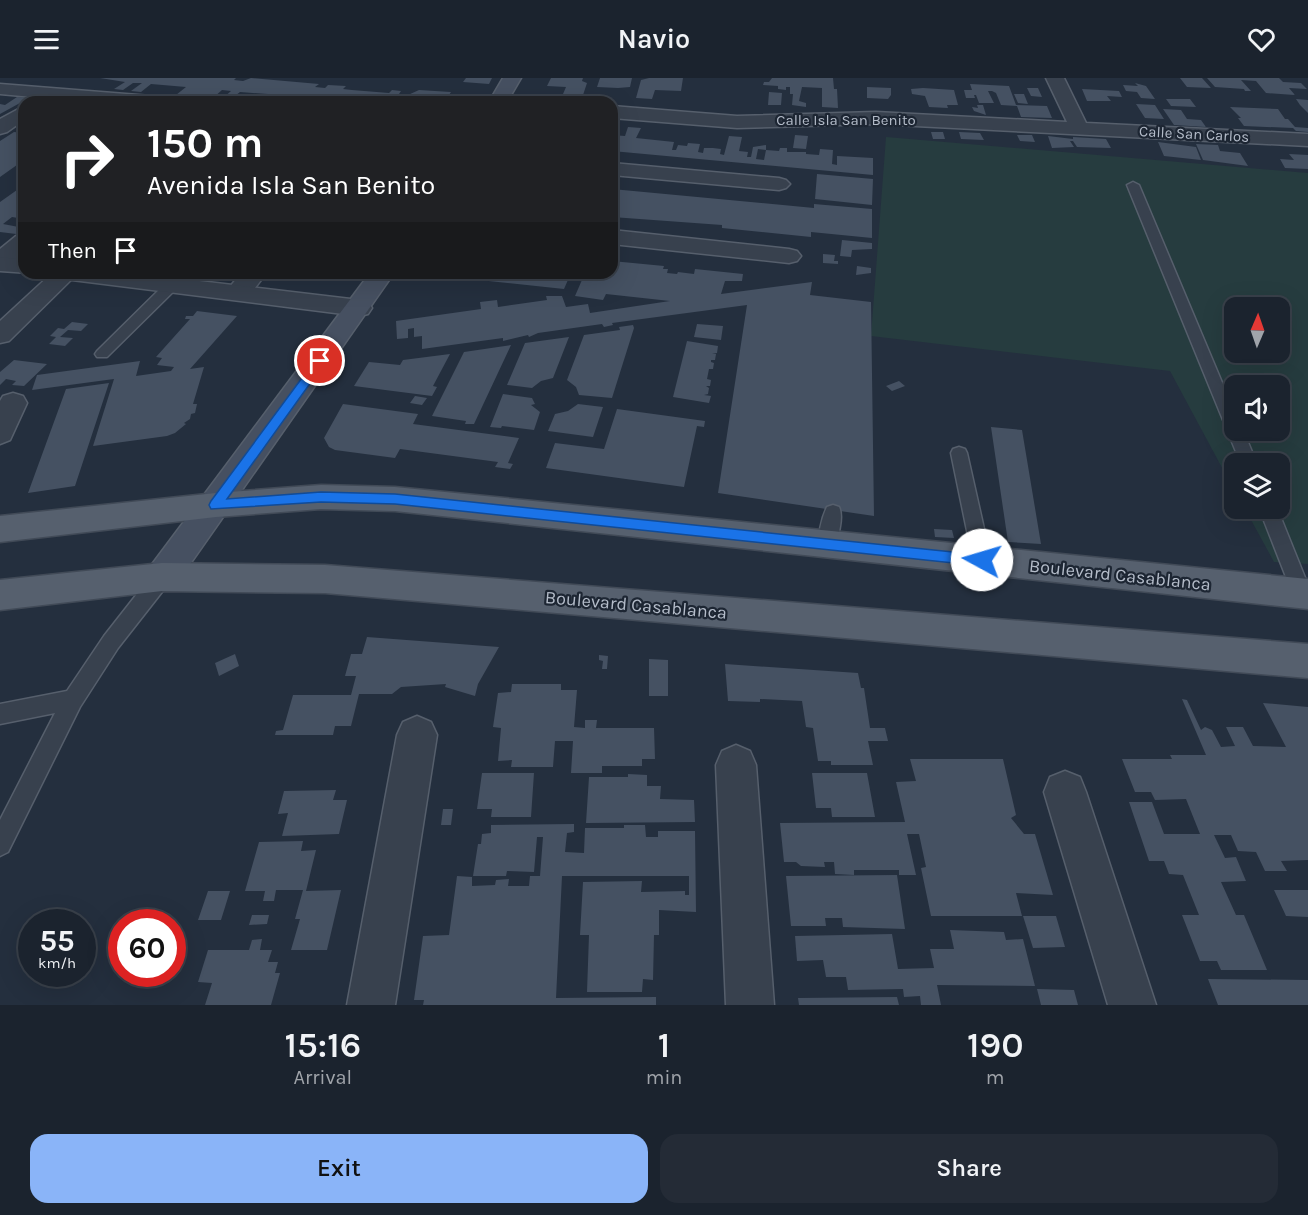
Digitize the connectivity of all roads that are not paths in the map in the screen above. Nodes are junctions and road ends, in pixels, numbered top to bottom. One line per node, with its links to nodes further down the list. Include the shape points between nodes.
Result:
1 (512, 78): 5 (main road)
2 (1054, 78): 9 (street)
3 (0, 88): 4 (street)
4 (37, 96)
5 (502, 96)
6 (618, 112): 9 (street, Calle Isla San Benito, via 737,122 876,118)
7 (18, 116): 8 (street)
8 (0, 128)
9 (1079, 128): 10 (street, Calle San Carlos)
10 (1308, 140)
11 (618, 170): 12 (street)
12 (779, 184)
13 (1133, 184): 29 (lane)
14 (618, 238): 16 (street)
15 (18, 246): 17 (street)
16 (789, 256)
17 (0, 262): 18 (street)
18 (18, 266)
19 (60, 279): 26 (street)
20 (122, 279): 23 (street)
21 (249, 279): 24 (street)
22 (378, 279): 25 (main road)
23 (172, 285): 24 (street); 27 (lane)
24 (237, 293): 25 (street)
25 (359, 308): 32 (main road)
26 (0, 335)
27 (102, 354)
28 (13, 403): 30 (street)
29 (1224, 403)
30 (0, 432)
31 (959, 453): 37 (lane)
32 (216, 505): 35 (main road, Boulevard Casablanca); 36 (main road, Boulevard Casablanca, via 321,497 395,499); 38 (main road)
33 (833, 512): 36 (lane)
34 (1273, 519): 40 (lane)
35 (0, 529)
36 (827, 544): 37 (main road, Boulevard Casablanca)
37 (982, 560): 40 (main road, Boulevard Casablanca)
38 (162, 577): 39 (main road, Boulevard Casablanca); 41 (main road, Boulevard Casablanca, via 325,579); 42 (lane, via 111,642)
39 (0, 595)
40 (1306, 597)
41 (1308, 661)
42 (73, 700): 43 (lane); 47 (lane)
43 (0, 714)
44 (417, 735): 48 (street)
45 (736, 765): 49 (street)
46 (1065, 792): 50 (street)
47 (0, 844)
48 (371, 1005)
49 (750, 1005)
50 (1132, 1005)

